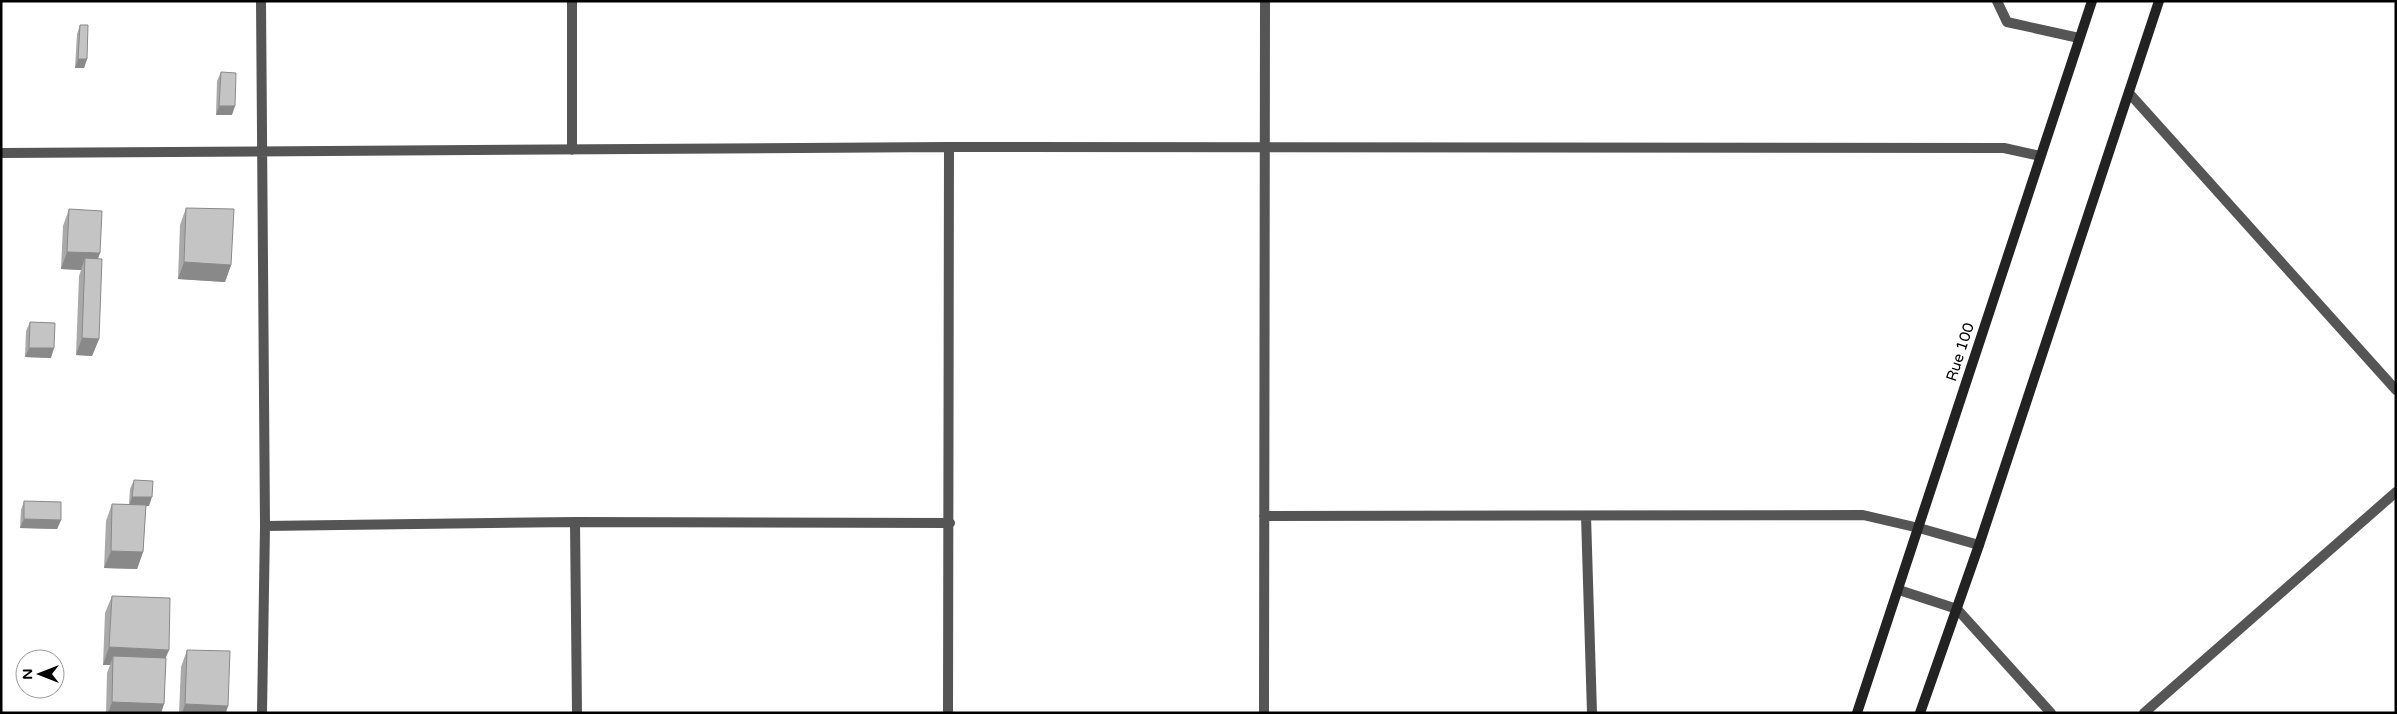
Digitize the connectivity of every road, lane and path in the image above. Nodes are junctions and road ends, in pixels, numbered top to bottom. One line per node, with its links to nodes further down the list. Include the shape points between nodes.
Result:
1 (261, 1): 11 (street)
2 (572, 1): 12 (street)
3 (1265, 1): 10 (street)
4 (1998, 1): 7 (street, via 2006,22)
5 (2092, 1): 7 (street, Rue 100)
6 (2159, 1): 8 (street)
7 (2079, 38): 14 (street, Rue 100)
8 (2128, 93): 15 (street); 23 (street)
9 (949, 147): 10 (street); 12 (street); 20 (street)
10 (1265, 148): 14 (street, via 2004,148); 17 (street)
11 (263, 150): 12 (street); 13 (street); 21 (street)
12 (572, 150)
13 (1, 153)
14 (2040, 156): 22 (street, Rue 100)
15 (2396, 390)
16 (2396, 492): 34 (street)
17 (1264, 516): 18 (street); 29 (street)
18 (1586, 516): 22 (street, via 1863,515); 30 (street)
19 (575, 522): 20 (street); 21 (street); 27 (street)
20 (950, 523): 28 (street)
21 (265, 526): 26 (street)
22 (1919, 528): 23 (street); 24 (street, Rue 100)
23 (1979, 545): 25 (street)
24 (1899, 590): 25 (street); 31 (street, Rue 100)
25 (1957, 609): 32 (street); 33 (street)
26 (262, 713)
27 (577, 713)
28 (948, 713)
29 (1264, 713)
30 (1592, 713)
31 (1857, 713)
32 (1920, 713)
33 (2051, 713)
34 (2144, 713)

